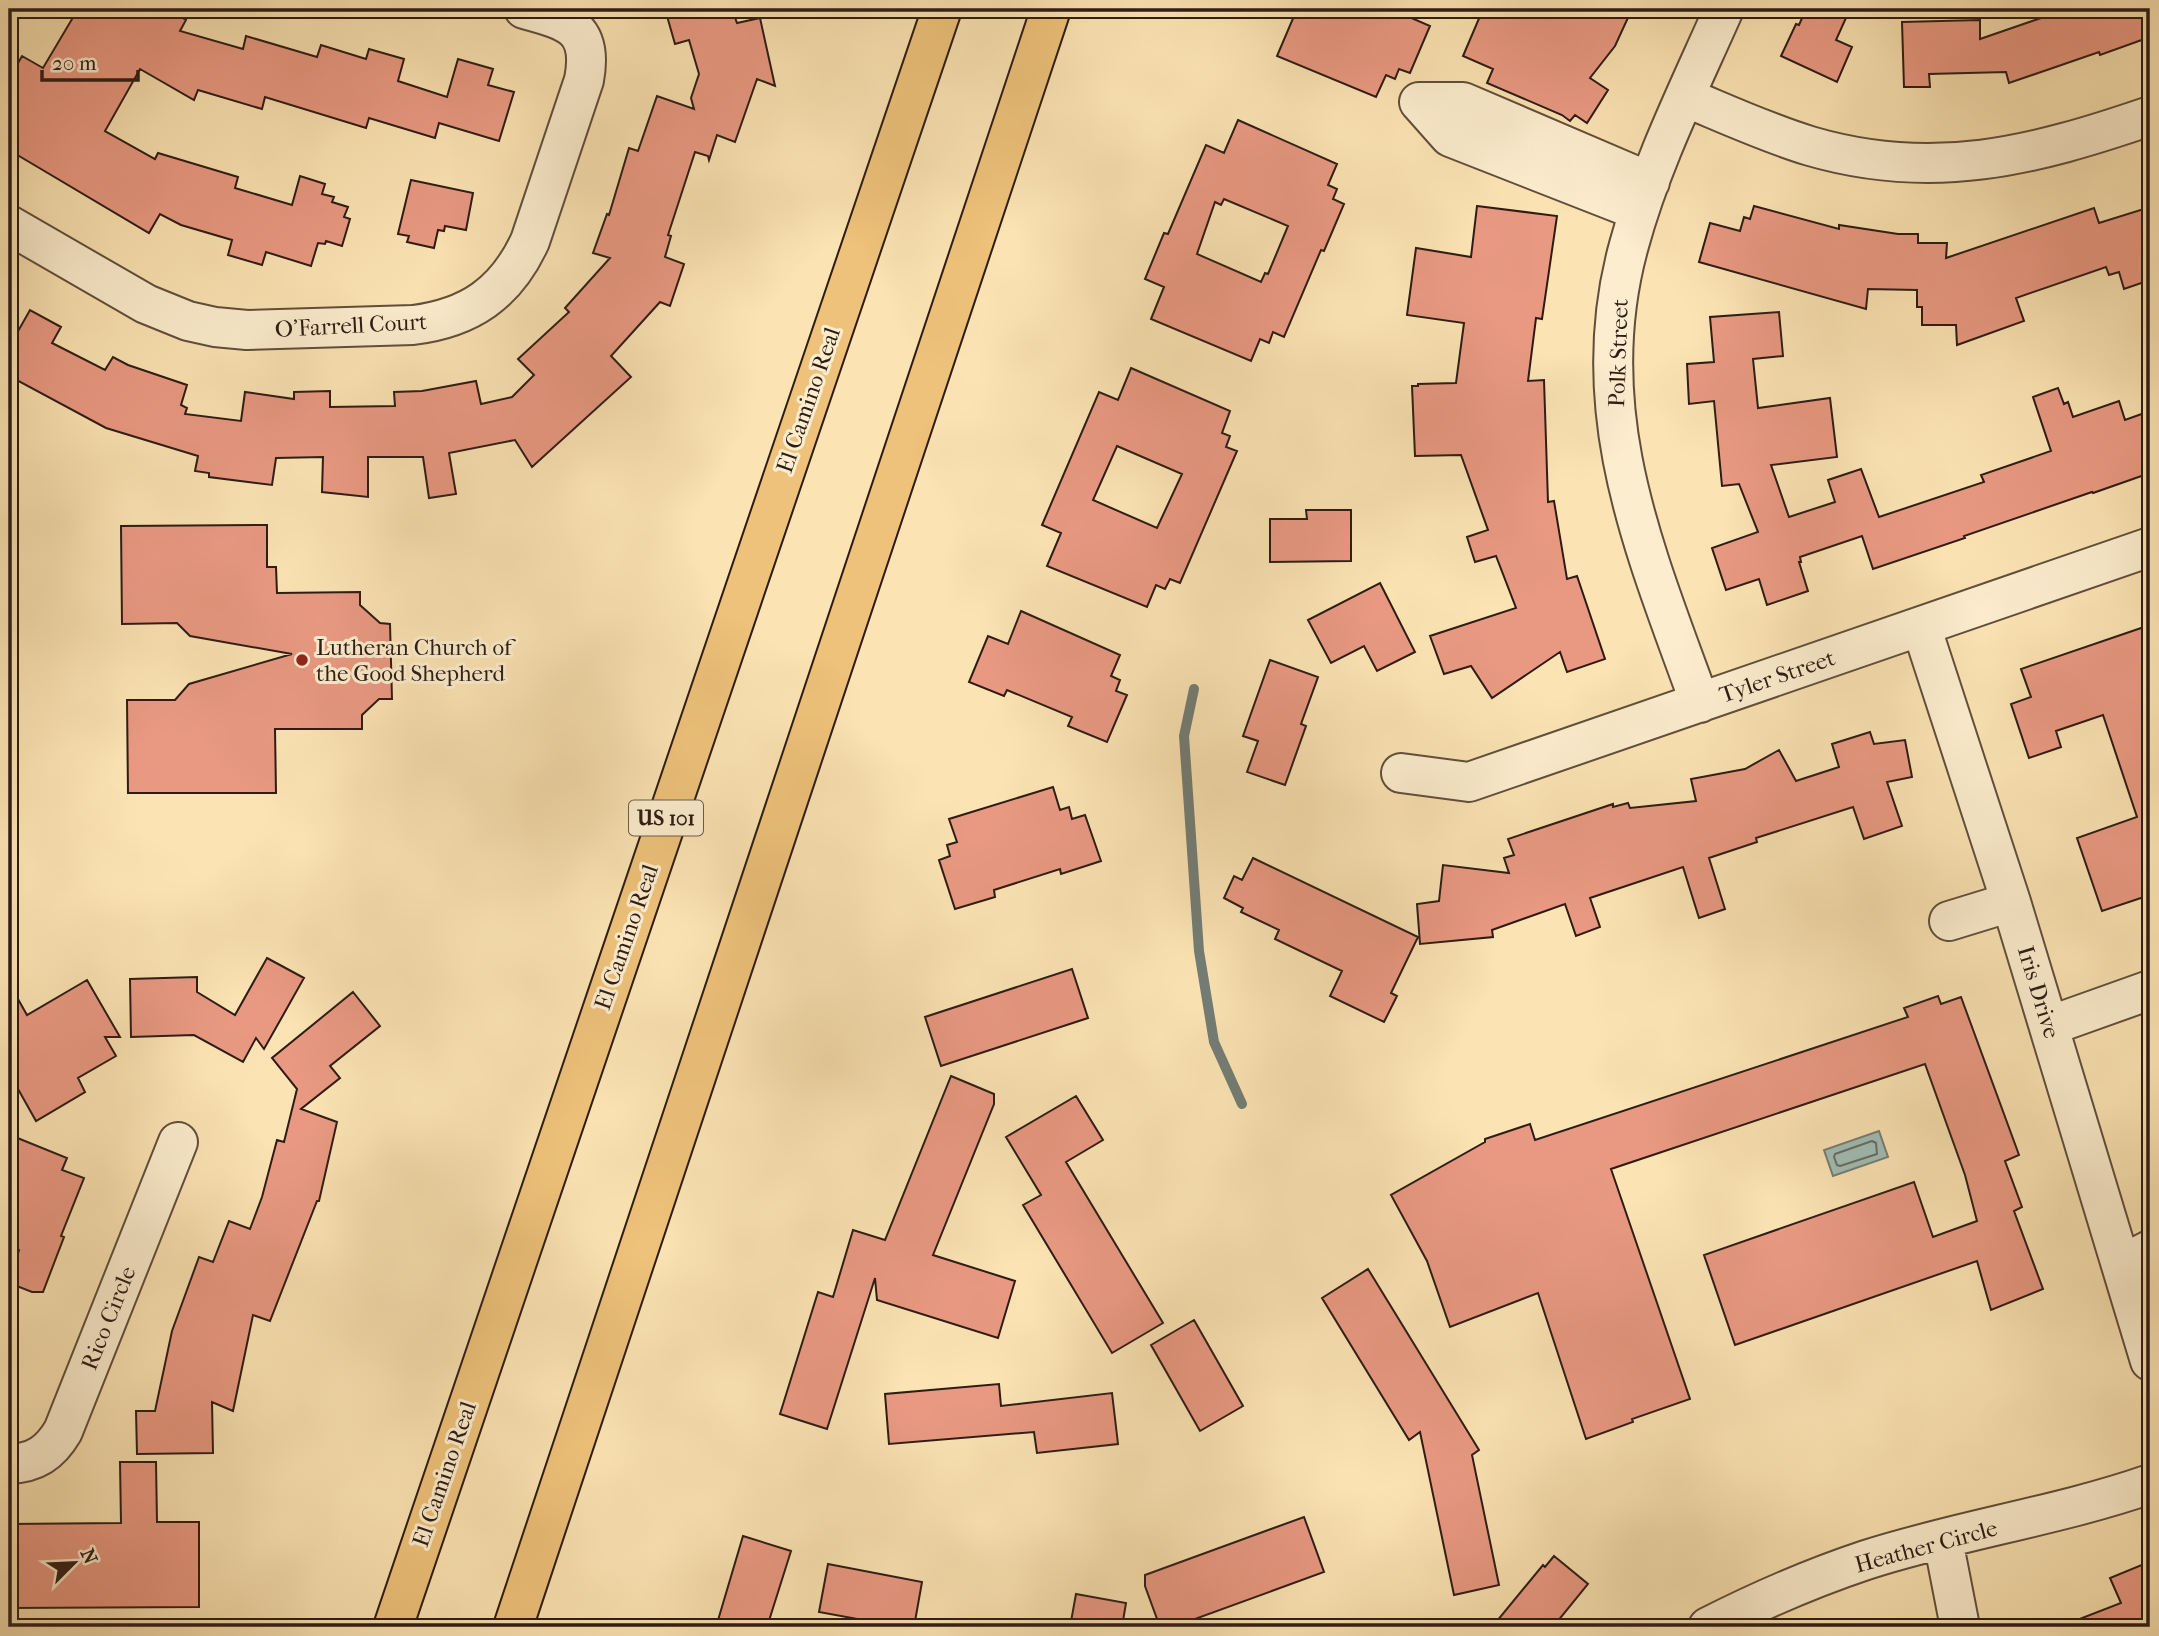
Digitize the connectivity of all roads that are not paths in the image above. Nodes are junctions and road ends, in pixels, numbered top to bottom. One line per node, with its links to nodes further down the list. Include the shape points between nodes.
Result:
1 (524, 9): 8 (street, O'Farrell Court, via 575,28 585,46 584,80 520,263 488,298 453,317 413,325 247,330 202,324 146,304)
2 (942, 9): 23 (highway, El Camino Real / US 101)
3 (1051, 9): 24 (highway)
4 (1724, 9): 5 (street, Polk Street)
5 (1685, 97): 6 (street, via 1809,146 1916,163 1964,163 2025,154); 7 (street, Polk Street)
6 (2150, 116)
7 (1644, 196): 7 (street, via 1463,102 1419,102 1450,137); 11 (street, Polk Street, via 1625,260 1614,328 1614,407 1639,531)
8 (9, 225)
9 (2150, 547): 10 (street, Tyler Street)
10 (1921, 626): 11 (street, Tyler Street); 13 (street, Iris Drive)
11 (1700, 703): 12 (street, Tyler Street, via 1469,782)
12 (1401, 773)
13 (2011, 902): 14 (street); 16 (street, Iris Drive)
14 (1950, 921)
15 (2150, 990): 16 (street)
16 (2049, 1026): 18 (street, Iris Drive)
17 (178, 1142): 20 (street, Rico Circle, via 63,1431 41,1457)
18 (2136, 1258): 19 (street, Iris Drive)
19 (2150, 1361)
20 (9, 1464)
21 (2150, 1483): 22 (street, Heather Circle)
22 (1942, 1540): 25 (street, Heather Circle, via 1867,1560); 26 (street)
23 (393, 1627)
24 (513, 1627)
25 (1709, 1627)
26 (1961, 1627)

